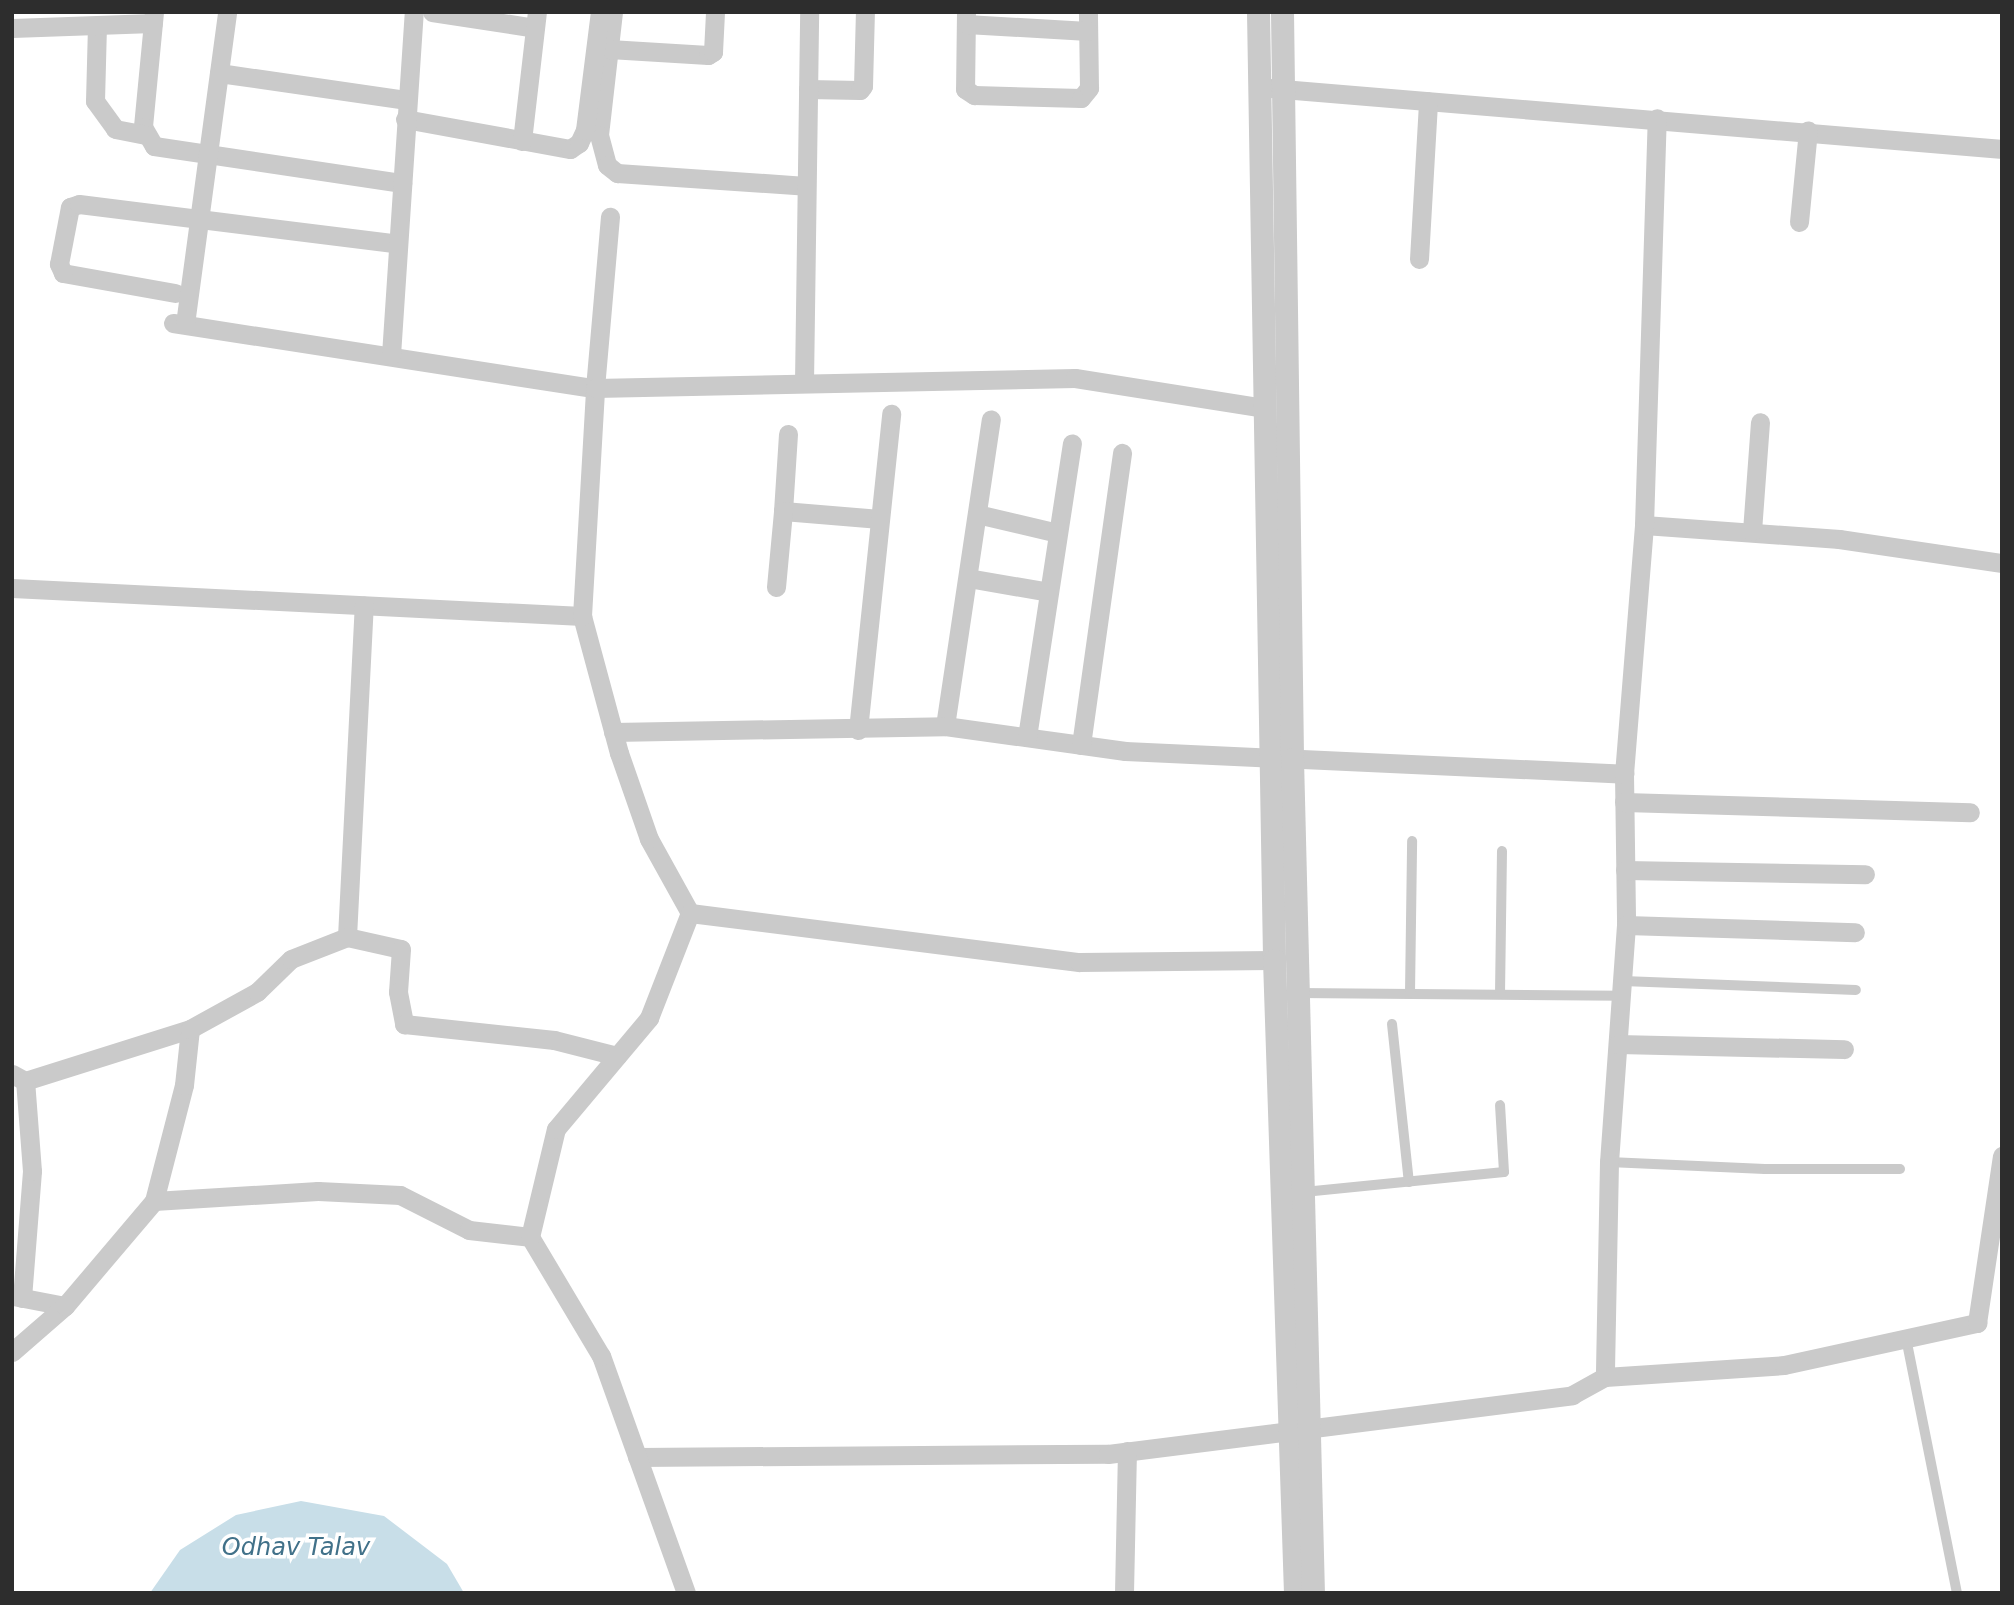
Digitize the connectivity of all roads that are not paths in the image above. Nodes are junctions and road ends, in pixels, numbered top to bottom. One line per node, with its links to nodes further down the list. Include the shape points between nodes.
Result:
1 (227, 12): 18 (street)
2 (415, 12): 23 (street)
3 (432, 12): 13 (street)
4 (600, 12): 27 (street, via 585,130 579,143 559,149)
5 (613, 12): 17 (street)
6 (715, 12): 17 (street, via 713,52 708,55)
7 (809, 12): 20 (street)
8 (865, 12): 20 (street, via 860,90)
9 (1258, 12): 19 (street)
10 (1282, 12): 21 (street)
11 (154, 18): 15 (street); 26 (street)
12 (966, 18): 14 (street); 14 (street, via 965,89 974,95 1081,98 1089,88)
13 (536, 20): 27 (street)
14 (1088, 22)
15 (97, 25): 16 (street); 26 (street, via 95,101 115,130)
16 (12, 28)
17 (609, 49): 31 (street, via 599,135 607,165 617,173)
18 (219, 73): 23 (street); 29 (street)
19 (1259, 87): 21 (street); 41 (street)
20 (807, 89): 31 (street)
21 (1283, 89): 22 (street); 66 (street)
22 (1428, 101): 24 (street); 36 (street)
23 (406, 110): 27 (street); 30 (street)
24 (1657, 118): 25 (street); 51 (street)
25 (1808, 131): 28 (street); 34 (street)
26 (145, 135): 29 (street, via 154,146)
27 (522, 141)
28 (2002, 149)
29 (208, 154): 30 (street); 33 (street)
30 (402, 183): 35 (street)
31 (806, 186): 39 (street)
32 (610, 217): 40 (street)
33 (199, 219): 35 (street); 37 (street, via 79,204 70,207 65,216 59,264 63,273); 38 (street, via 179,324)
34 (1799, 222)
35 (398, 244): 38 (street)
36 (1419, 259)
37 (175, 293)
38 (391, 355): 40 (street)
39 (804, 383): 40 (street); 41 (street, via 1075,378)
40 (595, 387): 60 (street)
41 (1264, 408): 66 (street)
42 (891, 414): 50 (street)
43 (991, 419): 49 (street)
44 (1760, 422): 52 (street)
45 (788, 434): 48 (street)
46 (1072, 443): 53 (street)
47 (1122, 453): 65 (street)
48 (783, 511): 50 (street); 56 (street)
49 (977, 514): 53 (street); 55 (street)
50 (880, 519): 62 (street)
51 (1644, 525): 52 (street); 67 (street)
52 (1752, 531): 54 (street)
53 (1058, 533): 58 (street)
54 (2002, 563)
55 (968, 579): 58 (street); 61 (street)
56 (776, 587)
57 (12, 588): 59 (street)
58 (1049, 592): 64 (street)
59 (364, 605): 60 (street); 77 (street)
60 (582, 616): 63 (street)
61 (945, 726): 62 (street); 64 (street)
62 (858, 730): 63 (street)
63 (613, 732): 74 (street, via 649,839)
64 (1027, 737): 65 (street)
65 (1080, 745): 66 (street)
66 (1282, 758): 67 (street); 78 (street); 81 (street)
67 (1624, 774): 68 (street)
68 (1624, 802): 69 (street); 72 (street)
69 (1970, 812)
70 (1412, 841): 82 (lane)
71 (1502, 851): 83 (lane)
72 (1625, 870): 73 (street); 75 (street)
73 (1865, 874)
74 (691, 913): 78 (street, via 1079,962); 88 (street, via 649,1018)
75 (1626, 925): 76 (street); 79 (street)
76 (1855, 932)
77 (347, 937): 85 (street, via 291,958 257,992); 88 (street, via 401,949 398,992 404,1024 554,1040)
78 (1274, 960): 103 (street)
79 (1622, 989): 80 (lane); 83 (lane); 86 (street)
80 (1856, 990)
81 (1298, 993): 82 (lane); 95 (street)
82 (1410, 993): 83 (lane)
83 (1500, 994)
84 (1392, 1024): 94 (lane)
85 (190, 1029): 89 (street); 96 (street, via 184,1085)
86 (1618, 1044): 87 (street); 92 (street)
87 (1844, 1049)
88 (617, 1056): 97 (street, via 556,1129)
89 (18, 1078): 98 (street, via 32,1171)
90 (1500, 1105): 94 (lane, via 1504,1172)
91 (2002, 1156): 100 (street, via 1976,1323)
92 (1609, 1162): 93 (lane); 102 (street)
93 (1900, 1169)
94 (1409, 1182): 95 (lane)
95 (1304, 1192): 103 (street)
96 (154, 1201): 97 (street, via 317,1191 400,1195 469,1230); 99 (street)
97 (530, 1237): 105 (street, via 600,1356)
98 (17, 1297): 99 (street)
99 (65, 1306): 101 (street)
100 (1906, 1338): 102 (street, via 1784,1365); 110 (lane)
101 (12, 1352)
102 (1605, 1377): 103 (street, via 1572,1395)
103 (1302, 1427): 104 (street); 108 (street); 109 (street)
104 (1127, 1451): 105 (street); 107 (street)
105 (637, 1457): 106 (street)
106 (686, 1593)
107 (1124, 1593)
108 (1295, 1593)
109 (1313, 1593)
110 (1957, 1593)

